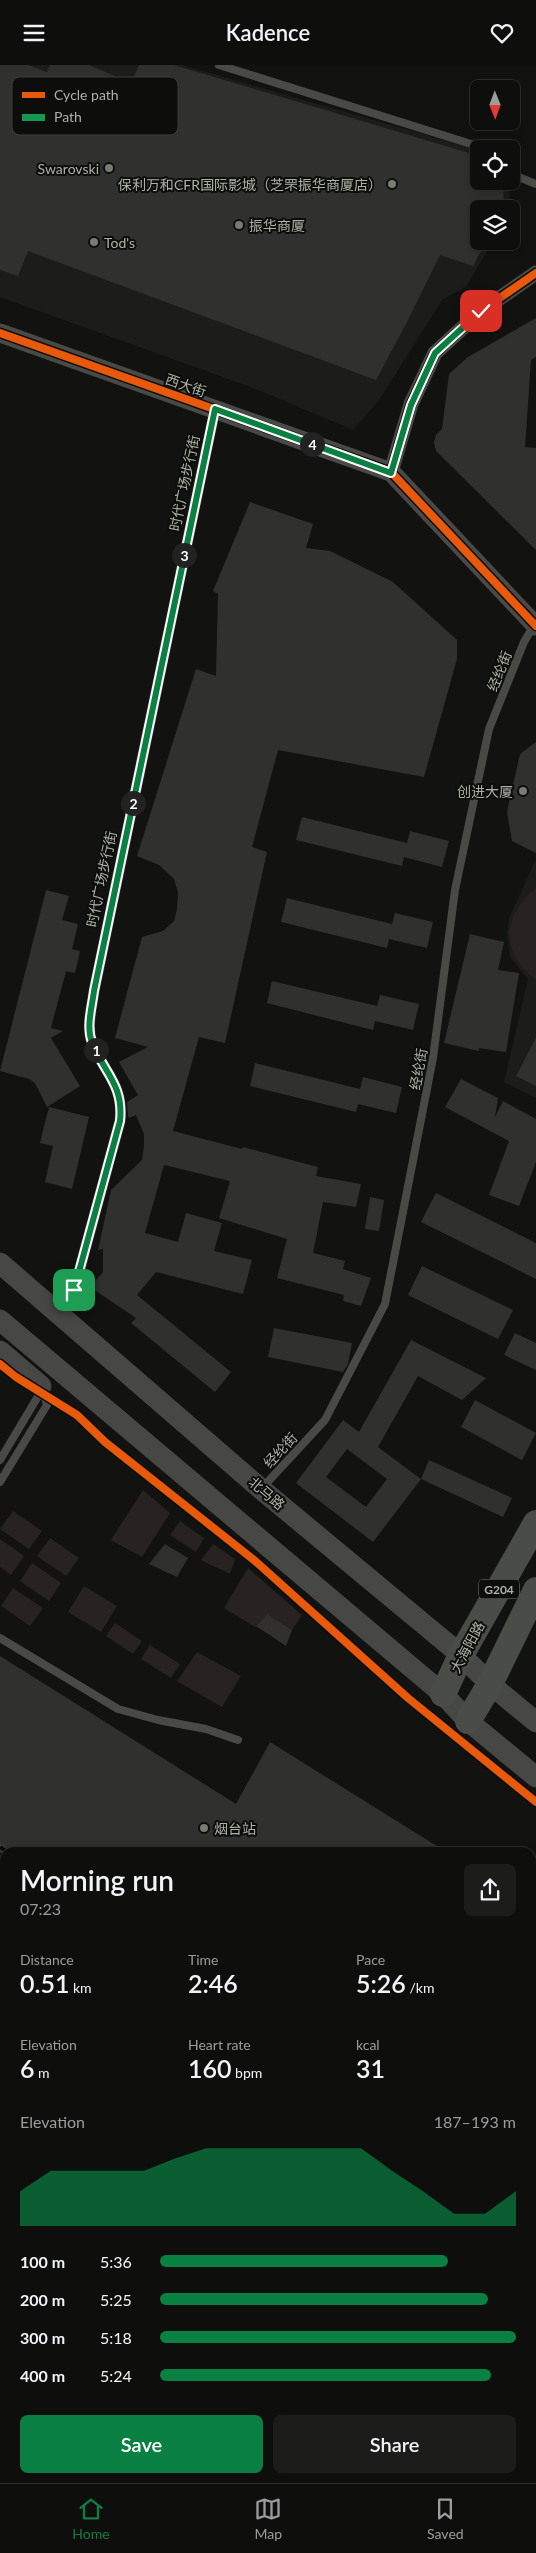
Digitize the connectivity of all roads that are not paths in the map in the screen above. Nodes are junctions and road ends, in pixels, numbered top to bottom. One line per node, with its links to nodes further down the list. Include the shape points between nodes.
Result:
1 (220, 65): 2 (lane)
2 (470, 144)
3 (520, 178): 4 (lane)
4 (536, 184)
5 (536, 273): 8 (street, via 481,311 435,353 411,405)
6 (0, 333): 7 (street, 西大街)
7 (215, 409): 8 (street, 西大街); 11 (street, 时代广场步行街, via 94,991 89,1026 91,1041 120,1093 122,1105)
8 (391, 473): 9 (street, 西大街)
9 (535, 625): 17 (lane, 经纶街, via 524,642 489,729 454,891 433,1058 385,1304 325,1420)
10 (0, 1263): 17 (main road, 北马路)
11 (74, 1290)
12 (0, 1321): 23 (main road)
13 (0, 1351): 14 (main road)
14 (41, 1386): 15 (lane); 16 (lane, via 47,1405)
15 (0, 1459)
16 (0, 1481)
17 (261, 1489): 21 (main road, 北马路)
18 (536, 1523): 21 (highway, 大海阳路 / G204)
19 (536, 1591): 22 (highway, G204)
20 (0, 1638): 26 (lane, via 118,1709 206,1729)
21 (461, 1655): 22 (main road, 北马路); 23 (highway, 大海阳路)
22 (490, 1684): 24 (highway); 25 (main road, 北马路)
23 (443, 1694): 24 (main road)
24 (468, 1721): 27 (main road)
25 (536, 1722)
26 (238, 1740)
27 (536, 1777)

